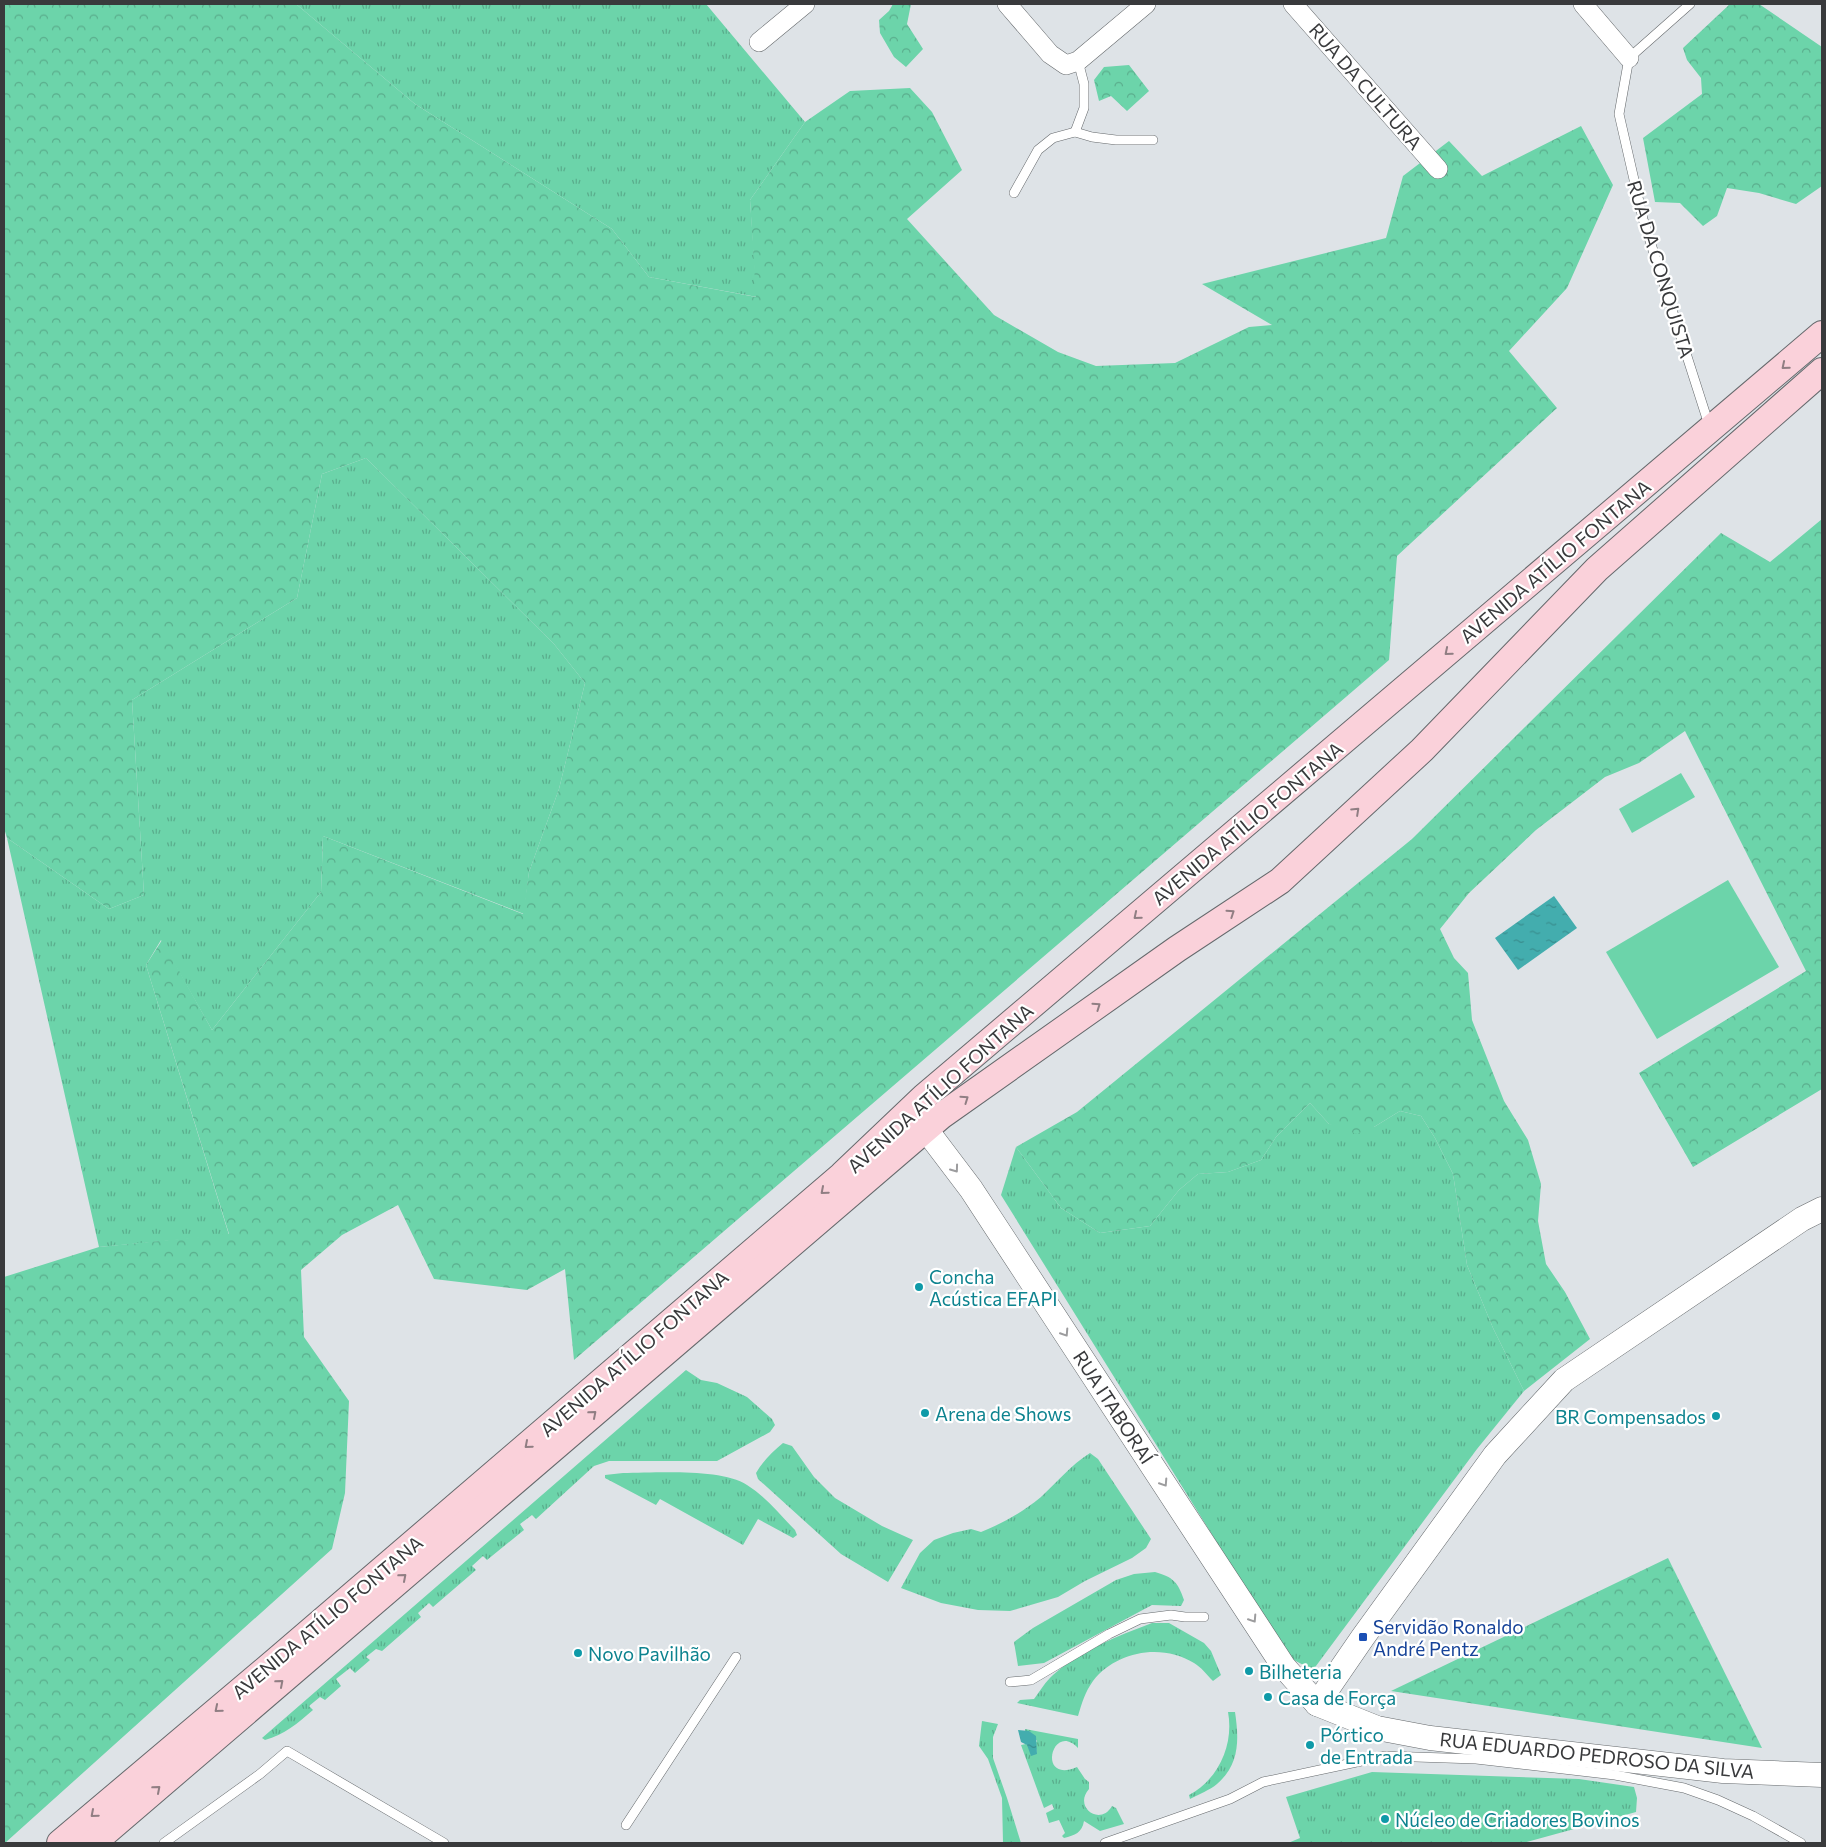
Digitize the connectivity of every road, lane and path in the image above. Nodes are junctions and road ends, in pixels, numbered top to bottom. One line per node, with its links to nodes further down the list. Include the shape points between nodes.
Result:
1 (805, 4): 7 (street)
2 (1007, 4): 9 (street, via 1050,54)
3 (1146, 4): 9 (street)
4 (1293, 4): 12 (street, RUA DA CULTURA)
5 (1583, 4): 8 (street)
6 (1690, 4): 8 (lane)
7 (760, 42)
8 (1629, 58): 16 (lane, RUA DA CONQUISTA, via 1619,114 1643,219)
9 (1072, 63): 10 (lane, via 1084,84 1084,108)
10 (1075, 132): 11 (lane, via 1116,140); 13 (lane, via 1053,138 1038,150)
11 (1153, 140)
12 (1438, 169)
13 (1014, 193)
14 (1822, 334): 16 (main road, AVENIDA ATÍLIO FONTANA, one-way to 16)
15 (1822, 371): 17 (main road, AVENIDA ATÍLIO FONTANA, one-way to 15, via 941,1116 1280,881 1422,750 1597,569)
16 (1710, 430): 17 (main road, AVENIDA ATÍLIO FONTANA, one-way to 17)
17 (918, 1119): 22 (street, RUA ITABORAÍ, one-way to 22, via 971,1190 1284,1667); 25 (main road, AVENIDA ATÍLIO FONTANA, one-way to 25, via 842,1175); 26 (main road, AVENIDA ATÍLIO FONTANA, one-way to 17)
18 (1822, 1209): 22 (street, via 1802,1219 1564,1380 1495,1455)
19 (1204, 1617): 21 (lane, via 1171,1615 1140,1619 1031,1680)
20 (736, 1657): 24 (lane)
21 (1010, 1682)
22 (1317, 1704): 23 (street, RUA EDUARDO PEDROSO DA SILVA, via 1377,1728 1430,1738 1723,1771)
23 (1822, 1776)
24 (626, 1825)
25 (60, 1843)
26 (93, 1843)
27 (164, 1843): 28 (lane, via 287,1751)
28 (444, 1843)
29 (1105, 1843): 30 (lane, via 1230,1799 1263,1782 1385,1756 1476,1759 1615,1775 1684,1788 1753,1816)
30 (1801, 1843)

